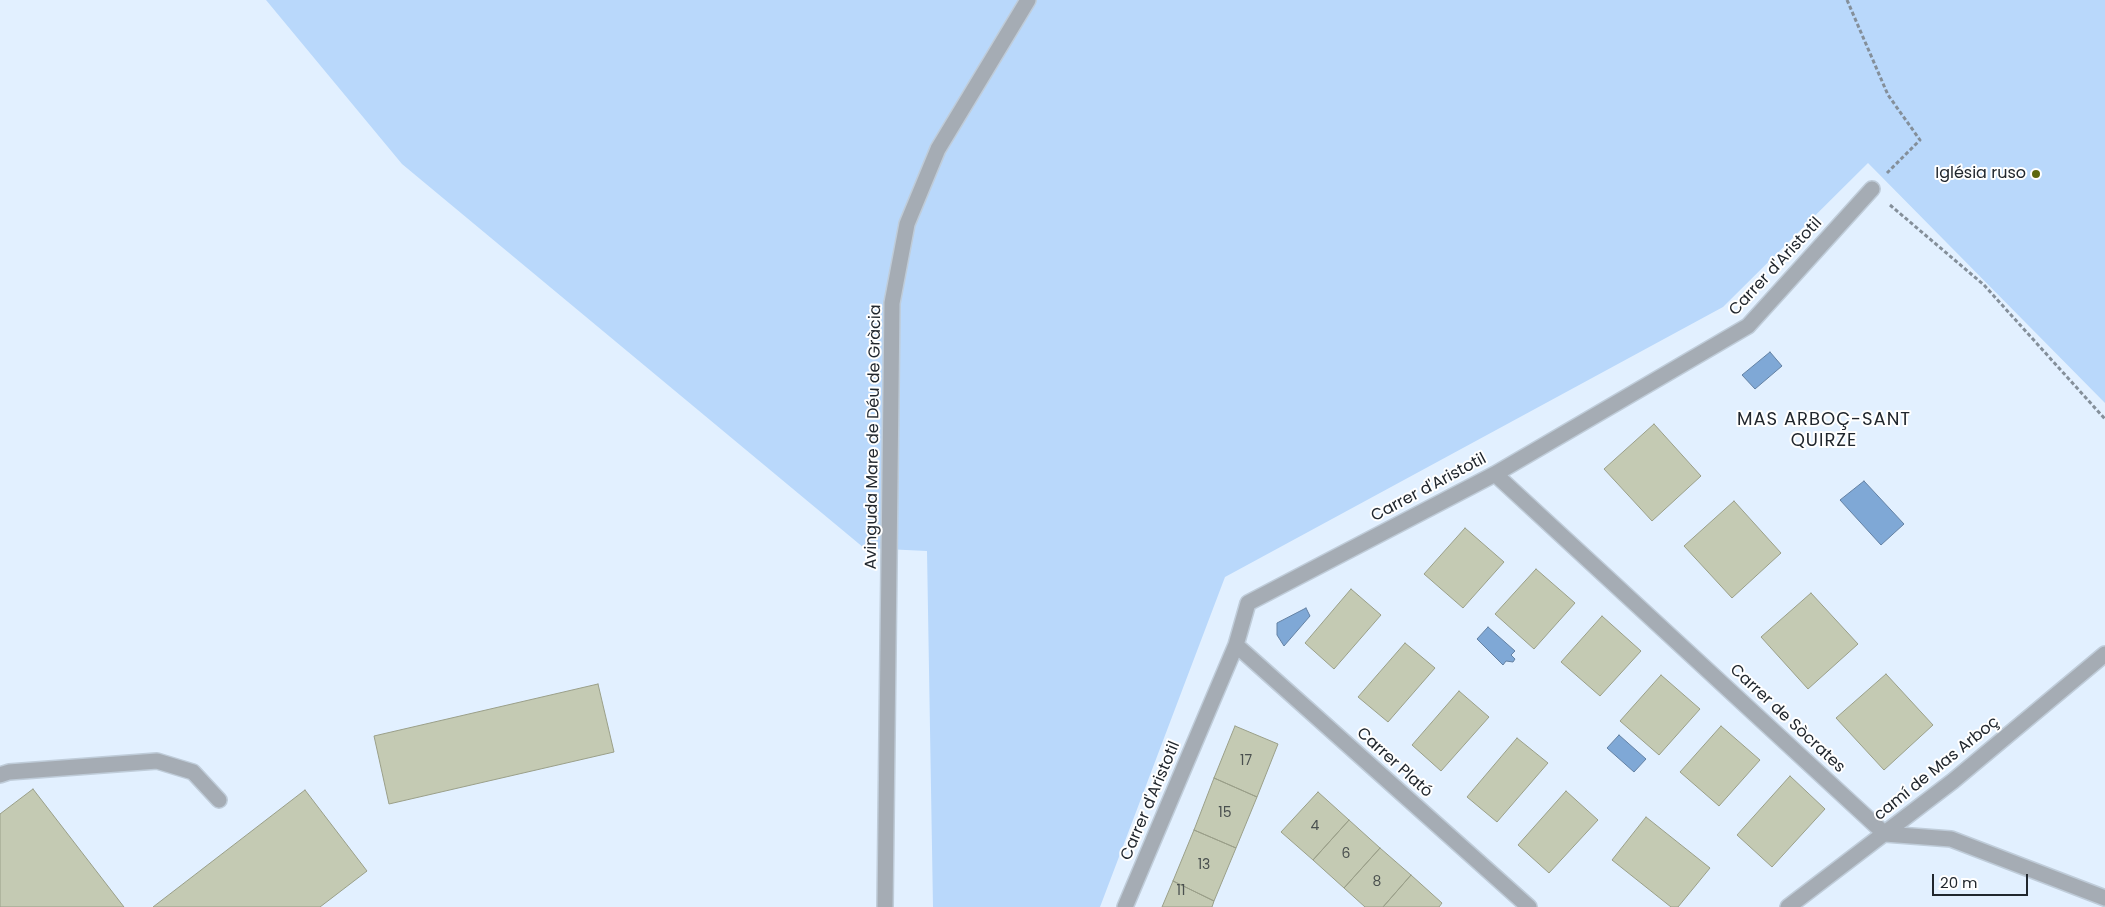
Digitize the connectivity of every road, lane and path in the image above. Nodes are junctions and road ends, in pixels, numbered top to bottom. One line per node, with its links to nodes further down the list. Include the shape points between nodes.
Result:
1 (1028, 0): 12 (street, Avinguda Mare de Déu de Gràcia, via 938,149 907,224 892,303)
2 (1847, 0): 3 (path, via 1888,95 1920,140)
3 (1872, 189): 4 (path, via 1984,286); 5 (street, Carrer d'Aristotil, via 1748,326)
4 (2105, 419)
5 (1495, 474): 6 (street, Carrer d'Aristotil, via 1248,603); 10 (street, Carrer de Sòcrates)
6 (1236, 645): 13 (street, Carrer d'Aristotil); 14 (street, Carrer Plató)
7 (2105, 654): 10 (street, camí de Mas Arboç)
8 (0, 775): 9 (street, via 157,761 193,772)
9 (219, 800)
10 (1885, 834): 11 (street, via 1951,839); 15 (street, camí de Mas Arboç)
11 (2105, 898)
12 (885, 907)
13 (1125, 907)
14 (1529, 907)
15 (1788, 907)

